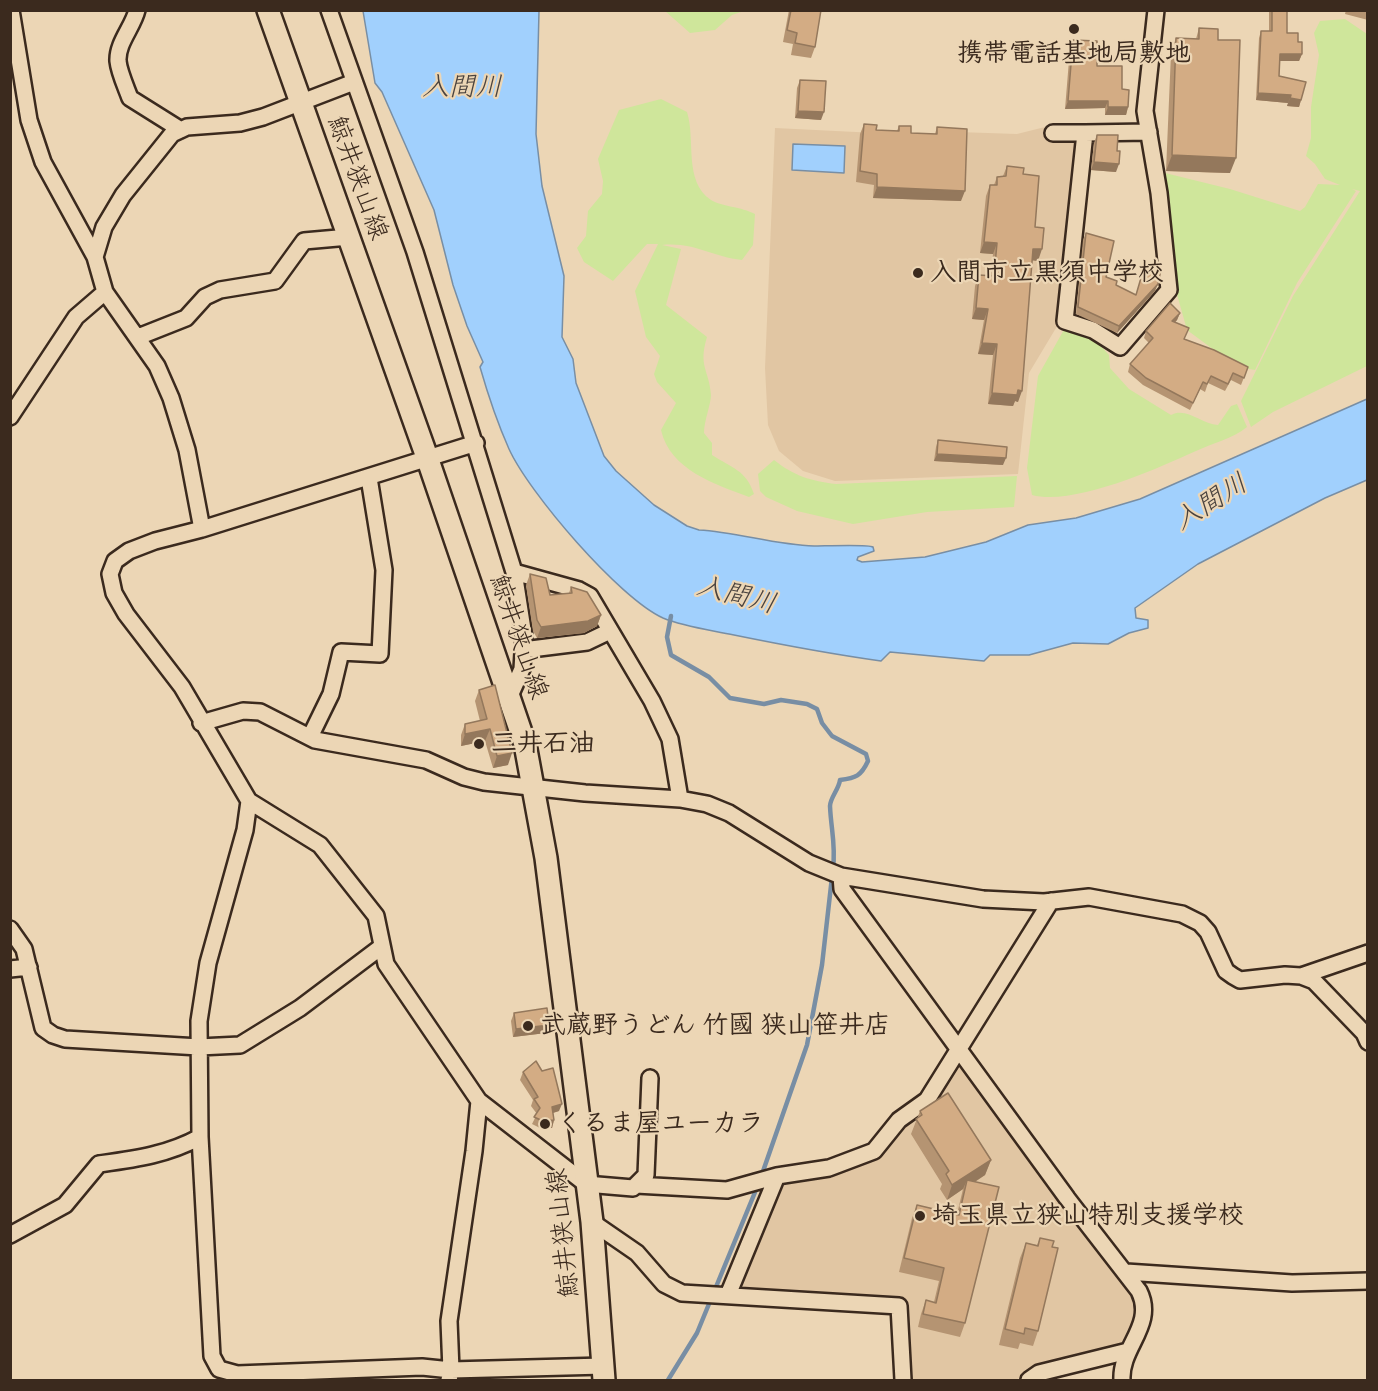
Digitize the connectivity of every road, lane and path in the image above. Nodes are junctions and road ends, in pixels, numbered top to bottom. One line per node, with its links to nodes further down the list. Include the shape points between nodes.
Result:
1 (11, 10): 6 (street)
2 (137, 10): 9 (street, via 118,61 130,98)
3 (268, 10): 8 (main road, 鯨井狭山線)
4 (329, 10): 7 (street)
5 (1156, 10): 10 (street, via 1145,111)
6 (13, 52): 14 (street, via 43,162)
7 (354, 82): 8 (street); 18 (street, via 415,252)
8 (300, 101): 9 (street, via 240,123 186,126); 13 (main road, 鯨井狭山線)
9 (181, 130): 14 (street, via 155,153 123,195 104,227)
10 (1149, 132): 11 (street); 11 (street, via 1169,290 1120,347 1093,330 1065,321)
11 (1085, 133): 12 (street)
12 (1053, 134)
13 (349, 237): 16 (street, via 304,241 275,281 220,290 205,297 186,318); 19 (main road, 鯨井狭山線)
14 (95, 257): 15 (street)
15 (105, 292): 16 (street); 17 (street, via 76,317)
16 (138, 337): 21 (street, via 171,398 187,450)
17 (10, 417)
18 (476, 443): 19 (street); 22 (street)
19 (428, 460): 20 (street); 25 (main road, 鯨井狭山線)
20 (369, 478): 21 (street); 27 (street, via 384,570 380,654 341,652 331,694)
21 (202, 529): 26 (street, via 129,551 115,561 110,574 114,593 126,614 182,687)
22 (514, 572): 23 (street, via 585,593); 24 (street)
23 (610, 631): 24 (street, via 587,642); 29 (street, via 670,739)
24 (523, 650): 25 (street, via 522,669)
25 (510, 696): 28 (main road, 鯨井狭山線)
26 (201, 723): 27 (street, via 243,711 260,712); 30 (street)
27 (310, 737): 28 (street, via 426,760 484,782)
28 (534, 787): 29 (street); 46 (main road, 鯨井狭山線)
29 (680, 799): 31 (street, via 729,813 809,863)
30 (249, 801): 34 (street, via 320,844 376,916); 40 (street, via 245,830 208,963)
31 (841, 876): 32 (street, via 983,899); 41 (street, via 842,889)
32 (1051, 901): 38 (street, via 1089,897 1182,914 1204,927 1226,971 1240,980); 41 (street)
33 (10, 929): 36 (street, via 24,949)
34 (381, 947): 40 (street, via 300,1008 240,1045); 43 (street, via 386,964)
35 (1368, 953): 38 (street)
36 (29, 966): 37 (street); 40 (street, via 44,1028 52,1035)
37 (10, 969)
38 (1301, 976): 39 (street, via 1326,991)
39 (1368, 1042)
40 (199, 1047): 44 (street)
41 (959, 1049): 45 (street, via 927,1100 899,1120 874,1151 829,1168); 50 (street)
42 (650, 1078): 47 (street, via 646,1175)
43 (478, 1101): 46 (street); 55 (street, via 449,1321)
44 (200, 1137): 49 (street, via 177,1150 99,1164 65,1205); 56 (street, via 212,1356 219,1369)
45 (777, 1176): 47 (street, via 727,1190); 52 (street)
46 (586, 1184): 47 (street, via 619,1188); 48 (main road, 鯨井狭山線)
47 (636, 1185)
48 (592, 1222): 52 (street, via 621,1240 672,1288 682,1293); 54 (main road, 鯨井狭山線)
49 (10, 1235)
50 (1126, 1272): 51 (street, via 1292,1283); 53 (street, via 1143,1299 1145,1312 1143,1325)
51 (1368, 1281)
52 (718, 1294): 57 (street, via 899,1306)
53 (1128, 1351): 58 (street, via 1039,1373); 59 (street)
54 (604, 1373): 55 (street)
55 (450, 1375): 56 (street, via 422,1367)
56 (254, 1377)
57 (903, 1380)
58 (1029, 1380)
59 (1122, 1380)

